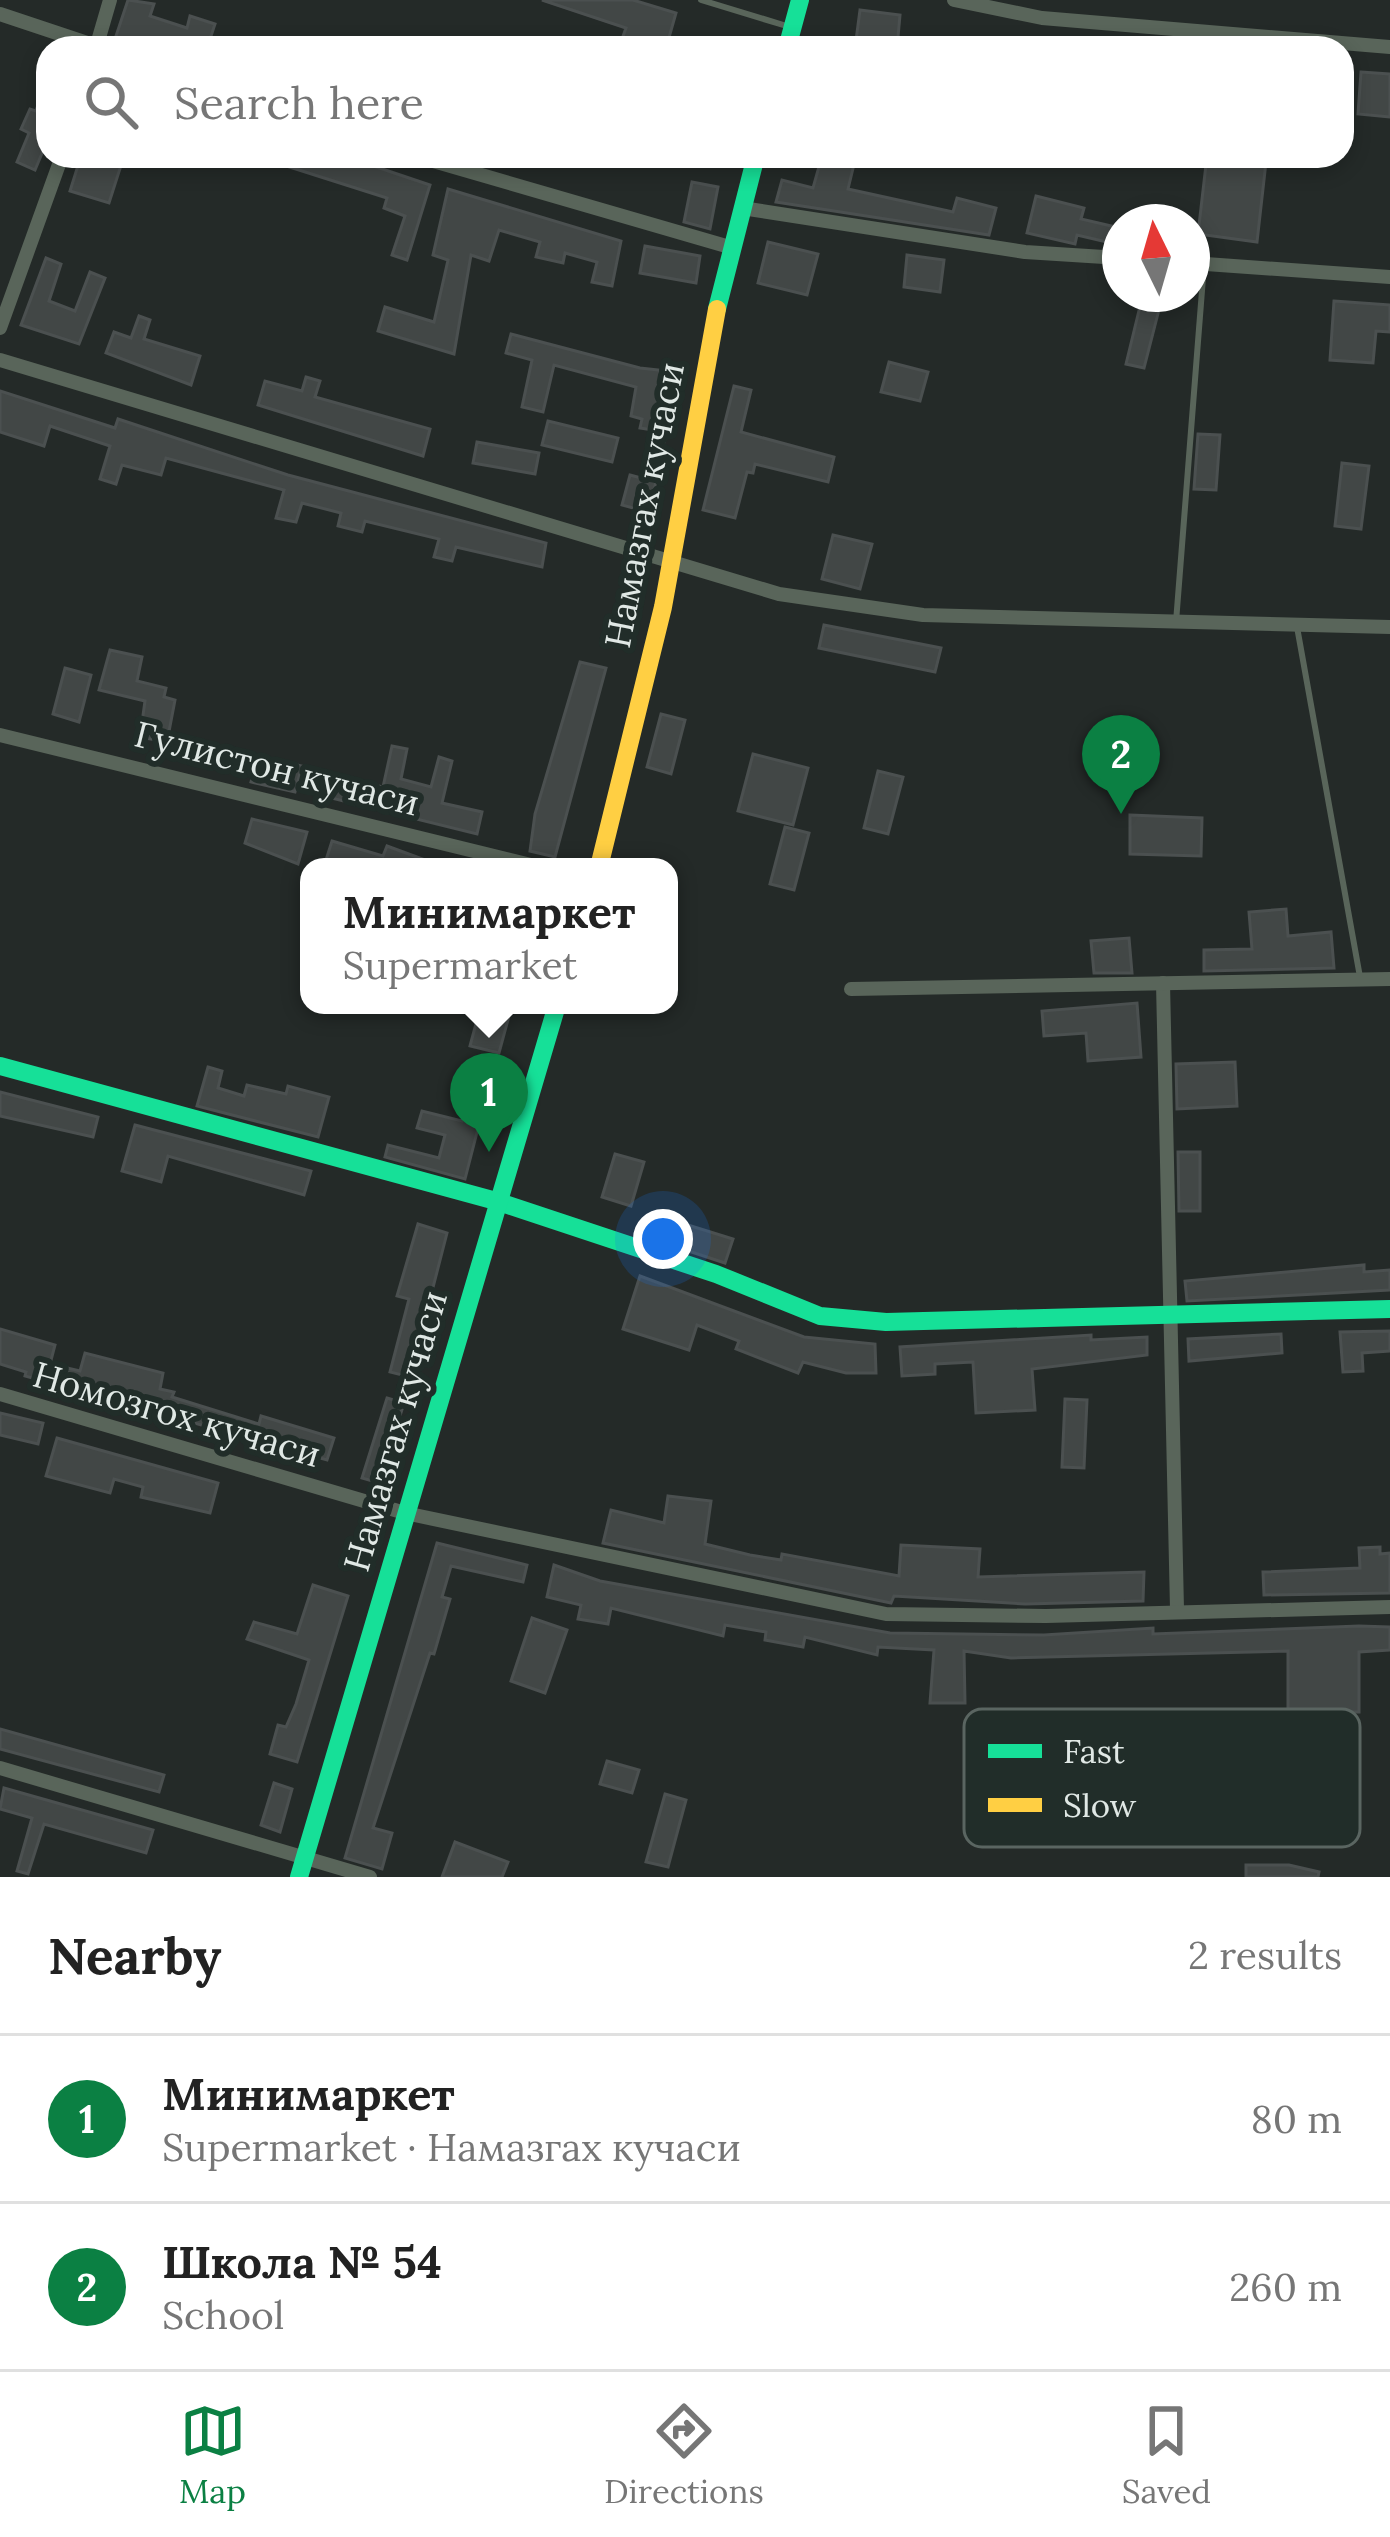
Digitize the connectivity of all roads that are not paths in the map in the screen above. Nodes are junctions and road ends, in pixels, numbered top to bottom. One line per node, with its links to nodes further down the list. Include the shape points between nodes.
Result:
1 (110, 0): 7 (street)
2 (701, 0): 8 (lane)
3 (800, 0): 9 (street)
4 (954, 0): 10 (street, via 1042,18)
5 (0, 14): 6 (street)
6 (65, 36)
7 (101, 36)
8 (785, 36)
9 (791, 36)
10 (1258, 36)
11 (1354, 44): 12 (street)
12 (1390, 47)
13 (58, 168): 22 (street)
14 (457, 168): 17 (street)
15 (753, 168): 16 (street, Намазгах кучаси)
16 (742, 208): 17 (street, Намазгах кучаси); 18 (street)
17 (734, 248): 24 (street, Намазгах кучаси, via 706,355)
18 (1102, 257)
19 (1210, 265): 20 (street)
20 (1390, 277)
21 (1195, 312): 25 (lane)
22 (0, 328)
23 (0, 360): 24 (street)
24 (670, 564): 25 (street, via 779,594 923,615); 30 (street, Намазгах кучаси)
25 (1175, 626): 26 (street)
26 (1297, 627): 27 (street); 31 (lane)
27 (1390, 627)
28 (0, 735): 29 (street, Гулистон кучаси)
29 (501, 858)
30 (601, 858)
31 (1360, 979): 32 (street); 33 (street)
32 (1390, 979)
33 (1163, 983): 34 (street); 39 (street)
34 (850, 989)
35 (554, 1014): 37 (street, Намазгах кучаси)
36 (0, 1066): 37 (street)
37 (496, 1201): 39 (street, via 820,1316 886,1322); 41 (street, Намазгах кучаси)
38 (1390, 1309): 39 (street)
39 (1168, 1315): 43 (street)
40 (0, 1394): 41 (street, Номозгох кучаси)
41 (405, 1513): 43 (street, Номозгох кучаси, via 886,1614); 45 (street, Намазгах кучаси)
42 (1390, 1607): 43 (street, Номозгох кучаси)
43 (1177, 1609)
44 (0, 1768): 45 (street)
45 (302, 1868): 46 (street)
46 (370, 1877)

